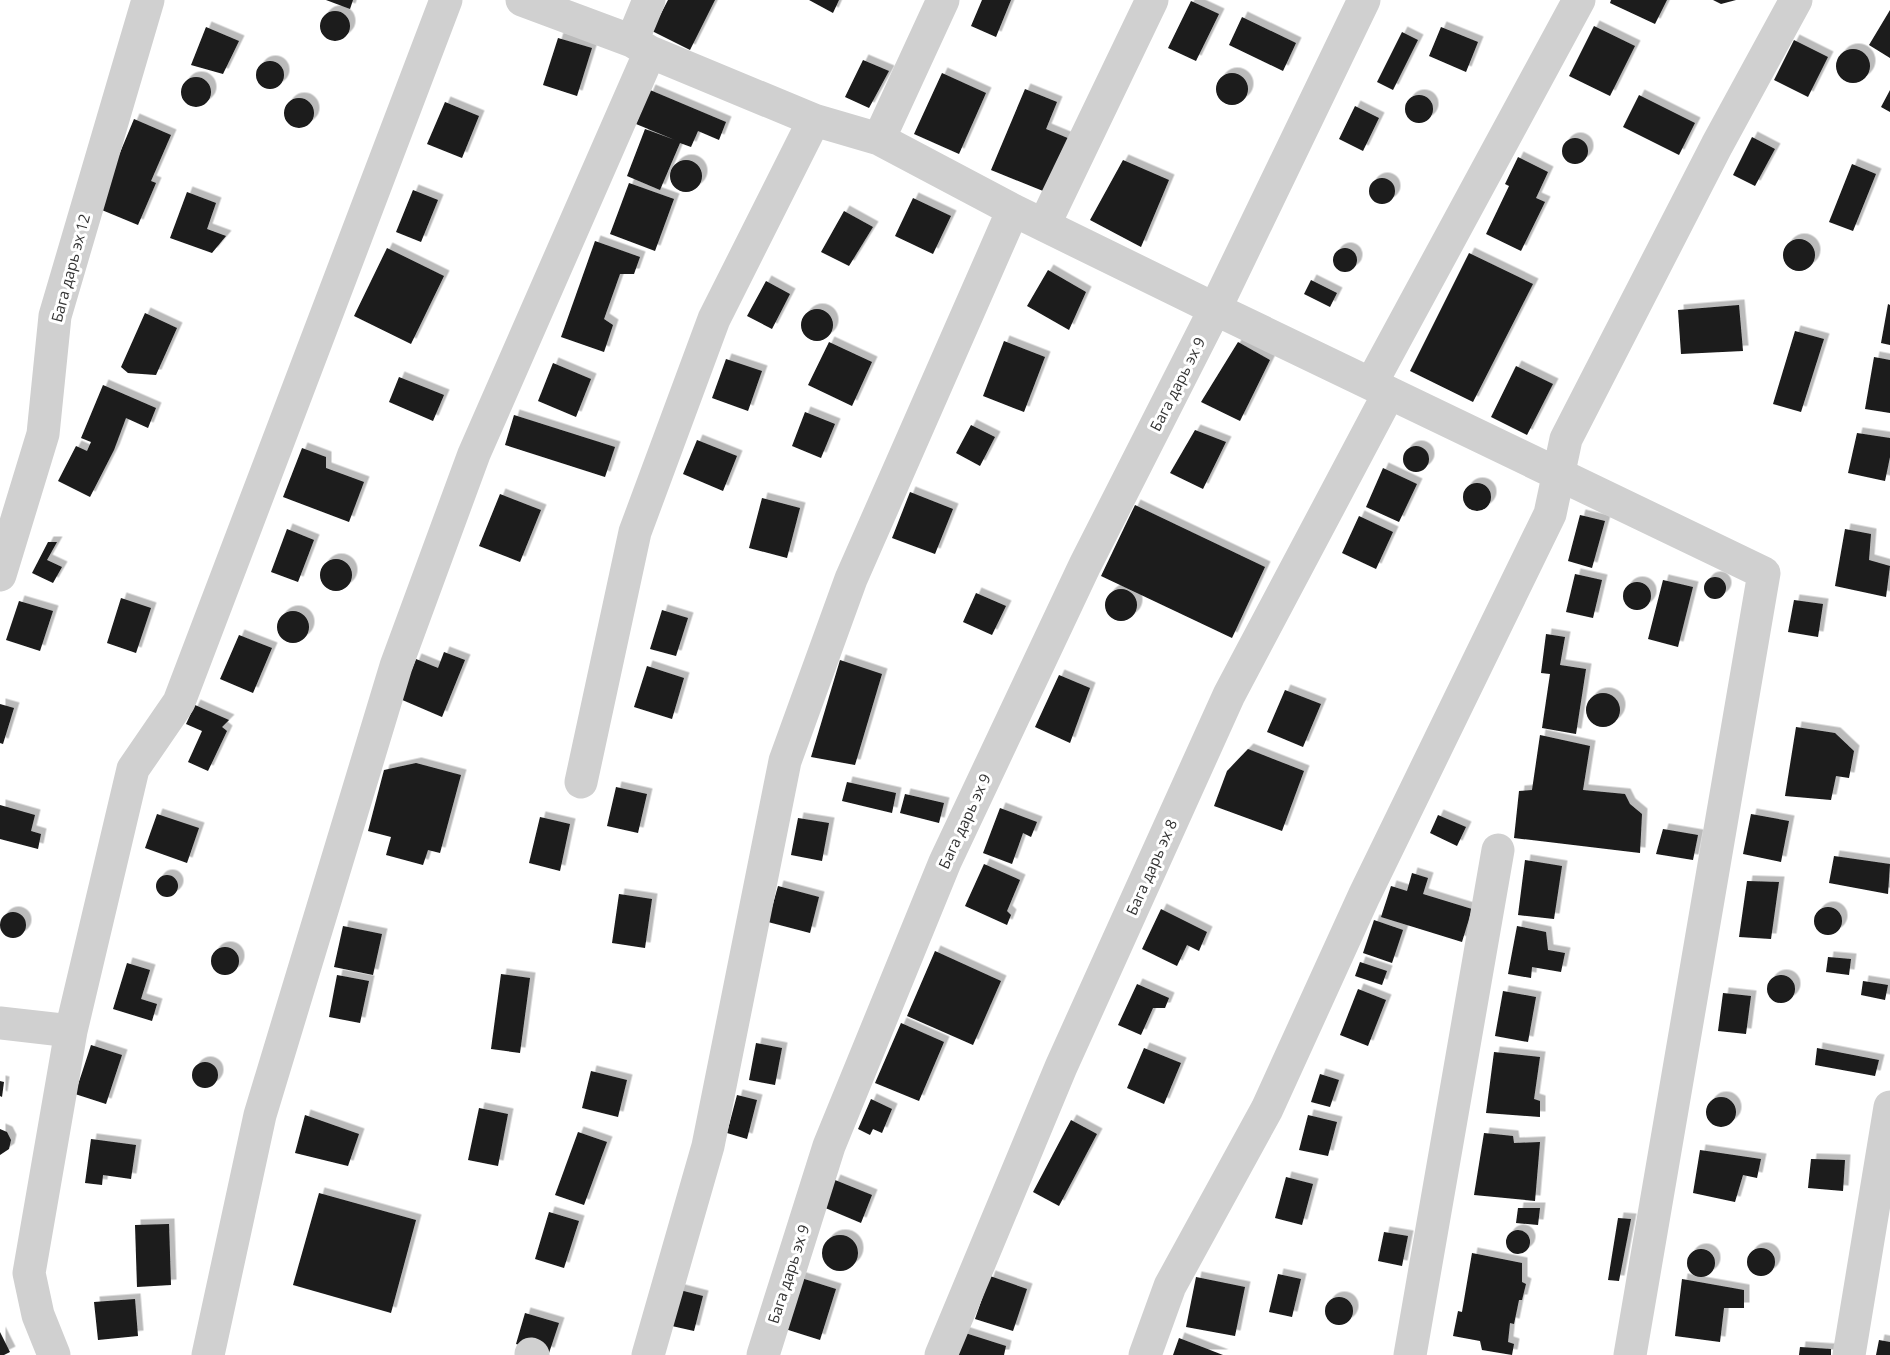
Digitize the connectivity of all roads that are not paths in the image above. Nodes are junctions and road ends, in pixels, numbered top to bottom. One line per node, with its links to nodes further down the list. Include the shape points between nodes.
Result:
1 (148, 0): 18 (street, Бага дарь эх 12, via 55,316 43,434)
2 (446, 0): 22 (street, via 179,702 133,769)
3 (522, 0): 10 (street)
4 (649, 0): 10 (street)
5 (943, 0): 12 (street)
6 (1152, 0): 14 (street)
7 (1364, 0): 15 (street, Бага дарь эх 9)
8 (1579, 0): 16 (street, Бага дарь эх 8)
9 (1796, 0): 17 (street, via 1566,439)
10 (641, 46): 11 (street); 25 (street, via 474,454 396,666 260,1115)
11 (814, 120): 12 (street); 19 (street, via 714,319 635,532)
12 (879, 139): 13 (street)
13 (1013, 210): 14 (street); 26 (street, via 851,579 785,761 708,1146)
14 (1044, 225): 15 (street)
15 (1215, 309): 16 (street); 27 (street, Бага дарь эх 9, via 1084,565 945,862 829,1146)
16 (1380, 388): 17 (street); 28 (street, Бага дарь эх 8, via 1229,695 1061,1067)
17 (1559, 476): 29 (street, via 1550,514 1364,896 1267,1109 1170,1286); 31 (street, via 1764,573)
18 (0, 575)
19 (581, 782)
20 (1498, 850): 30 (street)
21 (0, 1023): 22 (street)
22 (71, 1031): 24 (street, via 29,1273 38,1315)
23 (1890, 1107): 32 (street)
24 (54, 1355)
25 (208, 1355)
26 (648, 1355)
27 (763, 1355)
28 (941, 1355)
29 (1145, 1355)
30 (1410, 1355)
31 (1630, 1355)
32 (1849, 1355)

